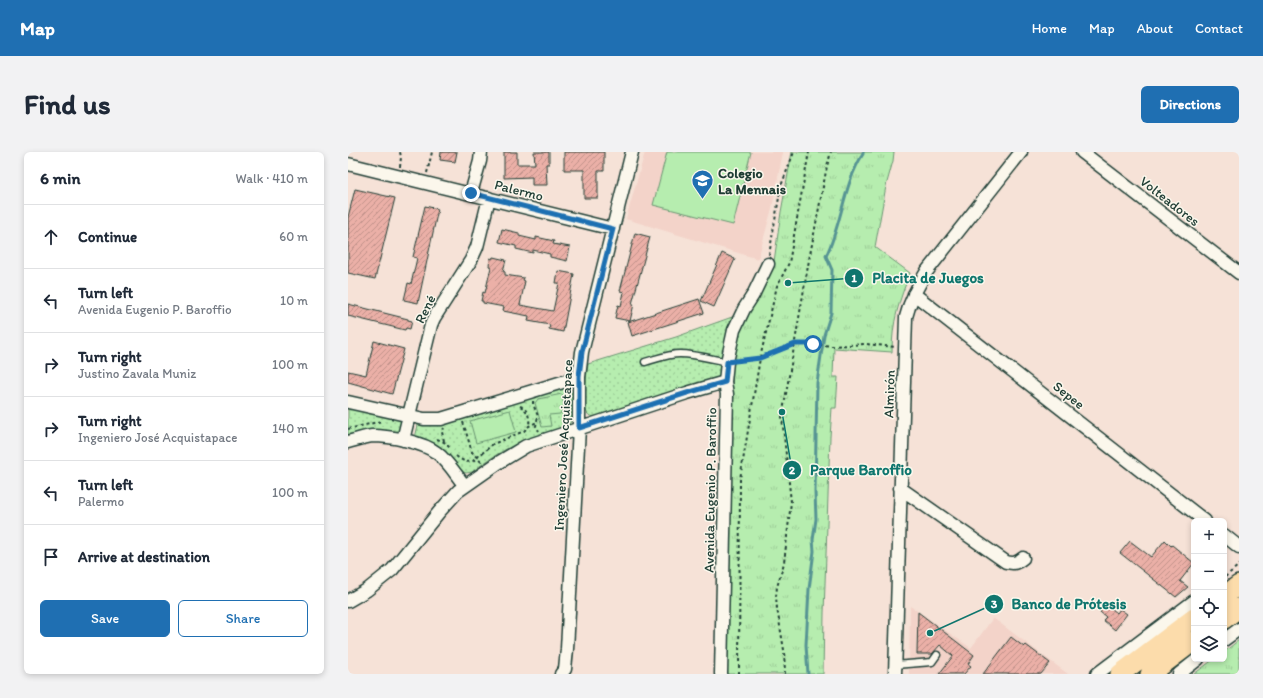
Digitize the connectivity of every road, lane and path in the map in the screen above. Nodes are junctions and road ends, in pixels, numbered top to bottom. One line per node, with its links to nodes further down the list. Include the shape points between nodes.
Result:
1 (400, 152): 11 (path)
2 (432, 152): 12 (path)
3 (481, 152): 13 (street)
4 (632, 152): 15 (street, Ingeniero José Acquistapace)
5 (794, 152): 16 (path, via 781,186)
6 (809, 152): 21 (path, via 789,263 777,286)
7 (831, 152): 19 (path)
8 (1022, 152): 18 (street, Almirón, via 927,271)
9 (1082, 152): 17 (street, Volteadores)
10 (348, 164): 11 (street, Palermo)
11 (398, 176): 12 (street, Palermo)
12 (424, 182): 13 (street, Palermo)
13 (471, 193): 14 (street, Palermo)
14 (489, 198): 15 (street, Palermo); 29 (street, René, via 476,252 431,325)
15 (613, 229): 24 (street, Ingeniero José Acquistapace, via 582,352)
16 (768, 264): 23 (street, Avenida Eugenio P. Baroffio, via 734,330)
17 (1239, 273)
18 (914, 294): 20 (street, Almirón, via 908,305); 42 (street, Sepee)
19 (795, 344): 20 (path, via 866,344); 21 (path); 66 (path, via 782,417 791,502 784,563 776,597)
20 (905, 348): 41 (street, Almirón)
21 (760, 358): 23 (path); 65 (path, via 740,479)
22 (645, 362): 23 (lane, via 679,354)
23 (727, 362): 25 (street, Avenida Eugenio P. Baroffio)
24 (579, 376): 26 (street); 31 (street, Ingeniero José Acquistapace)
25 (725, 382): 31 (street); 64 (street, Avenida Eugenio P. Baroffio, via 727,394)
26 (533, 390): 28 (street); 30 (path)
27 (348, 402): 29 (street)
28 (460, 412): 29 (street, via 441,419); 38 (path, via 472,452)
29 (409, 416): 33 (street, René)
30 (537, 422): 34 (path, via 536,426); 38 (path, via 519,434 493,444)
31 (579, 428): 34 (street); 63 (street, Ingeniero José Acquistapace, via 567,649)
32 (430, 437): 36 (path, via 444,442)
33 (403, 440): 35 (street, via 371,436); 40 (street, via 437,452)
34 (544, 440): 39 (street, via 526,446)
35 (348, 442)
36 (451, 450)
37 (455, 454): 38 (path, via 469,463)
38 (477, 458): 39 (path)
39 (488, 470): 40 (street)
40 (465, 486): 51 (street, via 439,512 392,570)
41 (900, 488): 45 (street, via 1006,562 1013,564); 61 (street, Almirón)
42 (1202, 518)
43 (1227, 538): 44 (street)
44 (1239, 547)
45 (1023, 558)
46 (1239, 565): 47 (path)
47 (1227, 575)
48 (1227, 583): 49 (street)
49 (1239, 584): 50 (main road)
50 (1227, 594)
51 (348, 601)
52 (1191, 603): 67 (street)
53 (1239, 608): 54 (main road)
54 (1227, 617)
55 (1191, 620): 68 (main road)
56 (1239, 628): 57 (street)
57 (1227, 638)
58 (1191, 643): 62 (main road)
59 (937, 655): 61 (lane, via 932,662)
60 (1194, 662): 69 (street)
61 (895, 670)
62 (1156, 672)
63 (562, 674)
64 (721, 674)
65 (739, 674)
66 (785, 674)
67 (1097, 674)
68 (1120, 674)
69 (1179, 674)

